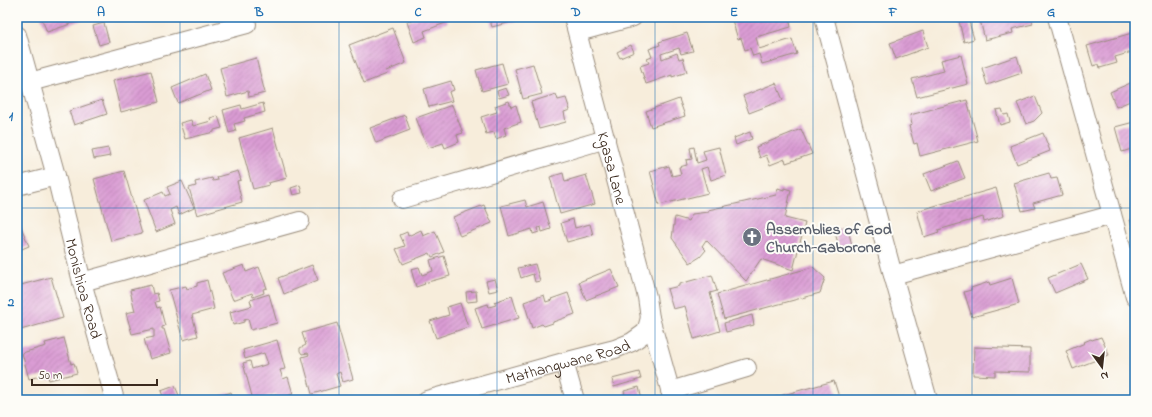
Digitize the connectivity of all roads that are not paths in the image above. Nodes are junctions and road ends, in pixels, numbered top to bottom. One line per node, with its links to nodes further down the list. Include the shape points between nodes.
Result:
1 (633, 17): 5 (street)
2 (824, 17): 14 (street)
3 (1057, 17): 12 (street)
4 (247, 24): 7 (street)
5 (576, 25): 8 (street, Kgasa Lane)
6 (17, 35): 7 (street, Monishioa Road)
7 (30, 82): 9 (street, Monishioa Road)
8 (606, 139): 11 (street); 17 (street, Kgasa Lane, via 647,297)
9 (56, 176): 10 (street); 15 (street, Monishioa Road)
10 (17, 186)
11 (402, 199)
12 (1112, 215): 14 (street); 16 (street)
13 (300, 220): 15 (street)
14 (893, 275): 24 (street)
15 (82, 282): 21 (street, Monishioa Road)
16 (1135, 297)
17 (650, 318): 18 (street, Mathangwane Road, via 646,332 632,342); 20 (street, Kgasa Lane)
18 (564, 362): 22 (street, Mathangwane Road); 23 (street)
19 (747, 368): 20 (street)
20 (672, 395)
21 (115, 400)
22 (427, 400)
23 (575, 400)
24 (928, 400)

